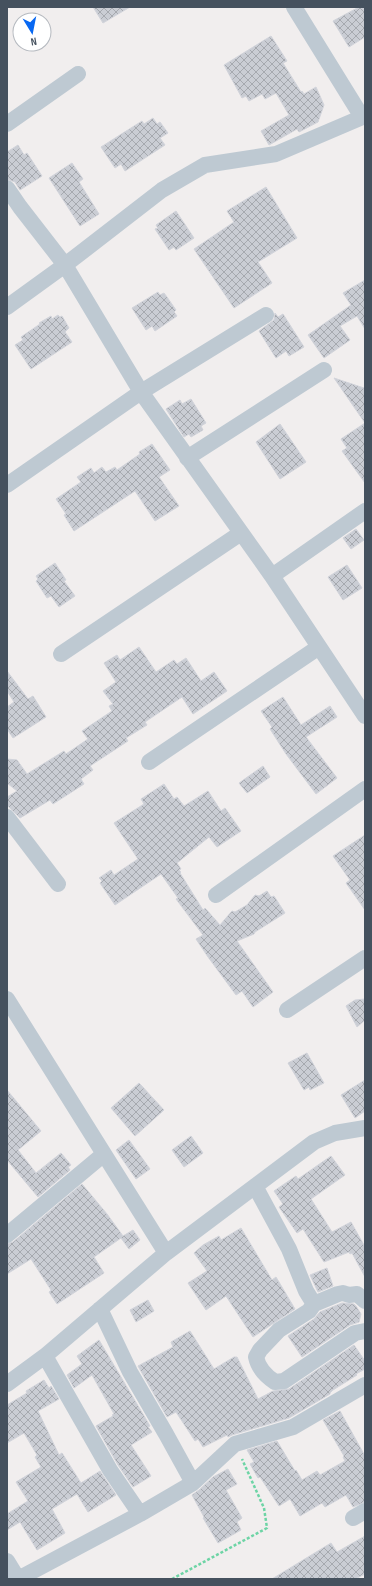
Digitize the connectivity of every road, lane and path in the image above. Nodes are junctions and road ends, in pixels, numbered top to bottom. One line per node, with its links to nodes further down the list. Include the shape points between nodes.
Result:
1 (294, 7): 3 (street)
2 (78, 74): 4 (street)
3 (364, 116): 6 (street, via 276,154 205,166 162,190)
4 (7, 124)
5 (7, 188): 6 (street)
6 (65, 265): 7 (street); 10 (street)
7 (7, 307)
8 (266, 315): 10 (street)
9 (324, 370): 11 (street)
10 (142, 392): 11 (street); 12 (street)
11 (188, 458): 14 (street)
12 (7, 484)
13 (365, 511): 15 (street)
14 (241, 533): 15 (street); 17 (street)
15 (272, 576): 16 (street)
16 (319, 647): 18 (street); 19 (street)
17 (61, 654)
18 (365, 716)
19 (149, 762)
20 (365, 790): 23 (street)
21 (7, 817): 22 (street)
22 (58, 884)
23 (216, 895)
24 (365, 958): 26 (street)
25 (7, 999): 28 (street)
26 (287, 1010)
27 (365, 1128): 29 (street, via 335,1133 314,1142)
28 (104, 1154): 30 (street); 31 (street)
29 (255, 1186): 31 (street); 33 (street, via 289,1249)
30 (7, 1235)
31 (166, 1253): 34 (street)
32 (365, 1301): 33 (street, via 357,1294 343,1293)
33 (314, 1304): 35 (street, via 309,1311 279,1330 256,1357 258,1364 274,1382 284,1381 355,1333)
34 (100, 1309): 36 (street); 40 (street, via 130,1372)
35 (365, 1332)
36 (45, 1356): 37 (street); 41 (street, via 110,1470)
37 (7, 1384)
38 (365, 1386): 39 (street, via 293,1427)
39 (235, 1444): 40 (street); 44 (path, via 264,1508 267,1528)
40 (193, 1483): 41 (street)
41 (140, 1514): 43 (street)
42 (7, 1561): 43 (street)
43 (18, 1579)
44 (172, 1579)

